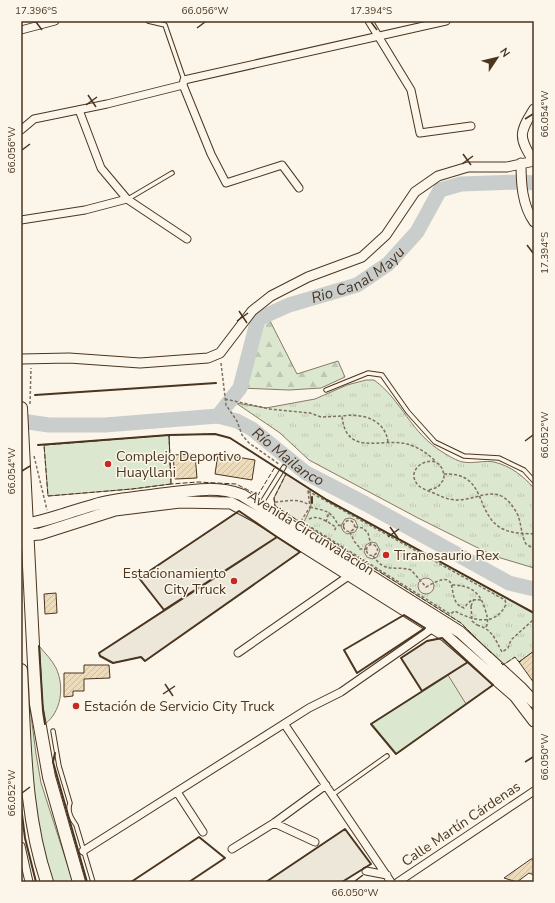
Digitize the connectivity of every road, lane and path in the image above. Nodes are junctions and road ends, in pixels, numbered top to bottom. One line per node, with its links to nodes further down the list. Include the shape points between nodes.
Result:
1 (55, 21): 5 (street)
2 (148, 21): 7 (lane, via 164,25)
3 (369, 21): 6 (street)
4 (446, 21): 6 (street)
5 (21, 30)
6 (378, 35): 7 (street); 10 (street, via 411,90 420,133)
7 (183, 83): 9 (street); 15 (street, via 211,154 226,183 282,165)
8 (534, 109): 12 (street, via 523,127 523,145)
9 (79, 110): 11 (street, via 34,119); 16 (street, via 101,168)
10 (471, 126)
11 (21, 130)
12 (534, 161): 13 (street)
13 (521, 163): 18 (street, via 521,182 527,212); 20 (street, via 468,167 438,176 416,192 386,235 362,258 308,277 271,296 252,311)
14 (172, 173): 16 (lane)
15 (299, 188)
16 (127, 199): 17 (street, via 85,210); 19 (street)
17 (21, 220)
18 (534, 222)
19 (187, 239)
20 (220, 353): 22 (street, via 196,360 140,363); 24 (path)
21 (21, 358): 22 (street)
22 (32, 358): 25 (path)
23 (326, 390): 32 (lane, via 368,373 382,375 408,412 436,442 464,456 499,458 524,470)
24 (225, 399): 26 (path, via 270,409 310,413 322,418); 30 (path, via 242,435 249,443)
25 (26, 408): 47 (highway)
26 (342, 416): 27 (path, via 360,415 377,422 384,429); 27 (path, via 345,428 355,440 373,444)
27 (388, 442): 29 (path, via 413,446)
28 (33, 450): 42 (path)
29 (439, 465): 31 (path); 34 (path, via 426,461 414,474 416,483 424,490)
30 (284, 467): 39 (lane)
31 (444, 474): 34 (path, via 442,484 434,490); 35 (path, via 460,476 470,481)
32 (534, 481)
33 (210, 490): 36 (street); 39 (main road, Avenida Circunvalación, via 234,492); 42 (main road, Avenida Circunvalación, via 95,504)
34 (429, 490): 35 (path, via 459,500)
35 (479, 495): 50 (path, via 495,523 503,529); 50 (path, via 491,493 506,499 516,512)
36 (210, 502): 39 (main road, Avenida Circunvalación, via 231,503); 47 (main road, Avenida Circunvalación, via 180,502 114,510 40,534)
37 (275, 502): 38 (path, via 298,500)
38 (310, 506): 40 (path); 43 (path); 62 (path, via 308,491 505,600 504,610)
39 (258, 511): 57 (main road, Avenida Circunvalación); 63 (main road, Avenida Circunvalación)
40 (329, 512): 44 (path); 45 (path, via 338,524)
41 (309, 518): 44 (path, via 315,517)
42 (50, 520): 47 (main road, Avenida Circunvalación)
43 (301, 521)
44 (326, 522): 49 (path, via 336,527)
45 (344, 526): 46 (path, via 346,521 350,521); 48 (path)
46 (354, 527): 48 (path); 52 (path, via 363,528 368,533)
47 (27, 530): 88 (highway, via 33,666 40,735 48,777)
48 (350, 531): 53 (path, via 359,549)
49 (334, 532)
50 (522, 533): 51 (path); 54 (path, via 526,544)
51 (534, 534)
52 (371, 545): 53 (path); 55 (path, via 377,549)
53 (366, 549): 55 (path, via 368,554)
54 (534, 549)
55 (373, 556): 58 (path, via 388,569 411,570 426,587 443,579 449,580)
56 (382, 572): 62 (path, via 450,614 454,611 473,619)
57 (350, 575): 63 (main road, Avenida Circunvalación); 65 (street)
58 (452, 585): 59 (path, via 454,598 460,606 464,608 469,600); 60 (path, via 472,589)
59 (474, 599): 60 (path); 64 (path, bridge, via 471,606 472,621)
60 (482, 600): 62 (path)
61 (534, 619): 64 (path, via 502,652)
62 (488, 620): 64 (path)
63 (437, 624): 67 (main road, Avenida Circunvalación, via 446,636); 70 (street, via 341,692 309,708)
64 (486, 627)
65 (238, 653)
66 (21, 670): 87 (highway, via 27,788 35,840)
67 (500, 676): 68 (main road, Avenida Circunvalación); 69 (main road, Avenida Circunvalación)
68 (534, 702)
69 (534, 721)
70 (284, 725): 73 (street); 75 (street)
71 (53, 731): 82 (lane, via 59,766 70,803 68,808)
72 (387, 756): 76 (lane)
73 (326, 785): 76 (street); 77 (street)
74 (534, 790): 85 (street, Calle Martín Cárdenas)
75 (177, 792): 78 (street); 82 (street)
76 (332, 795): 84 (street)
77 (274, 823): 79 (street); 81 (street)
78 (203, 832)
79 (315, 842)
80 (21, 846): 86 (street)
81 (232, 849)
82 (83, 851): 89 (lane)
83 (366, 871): 84 (street, Calle Martín Cárdenas)
84 (387, 875): 90 (street)
85 (400, 881): 91 (street, Calle Martín Cárdenas)
86 (29, 882)
87 (47, 882)
88 (79, 882)
89 (93, 882)
90 (391, 882)
91 (409, 882)

